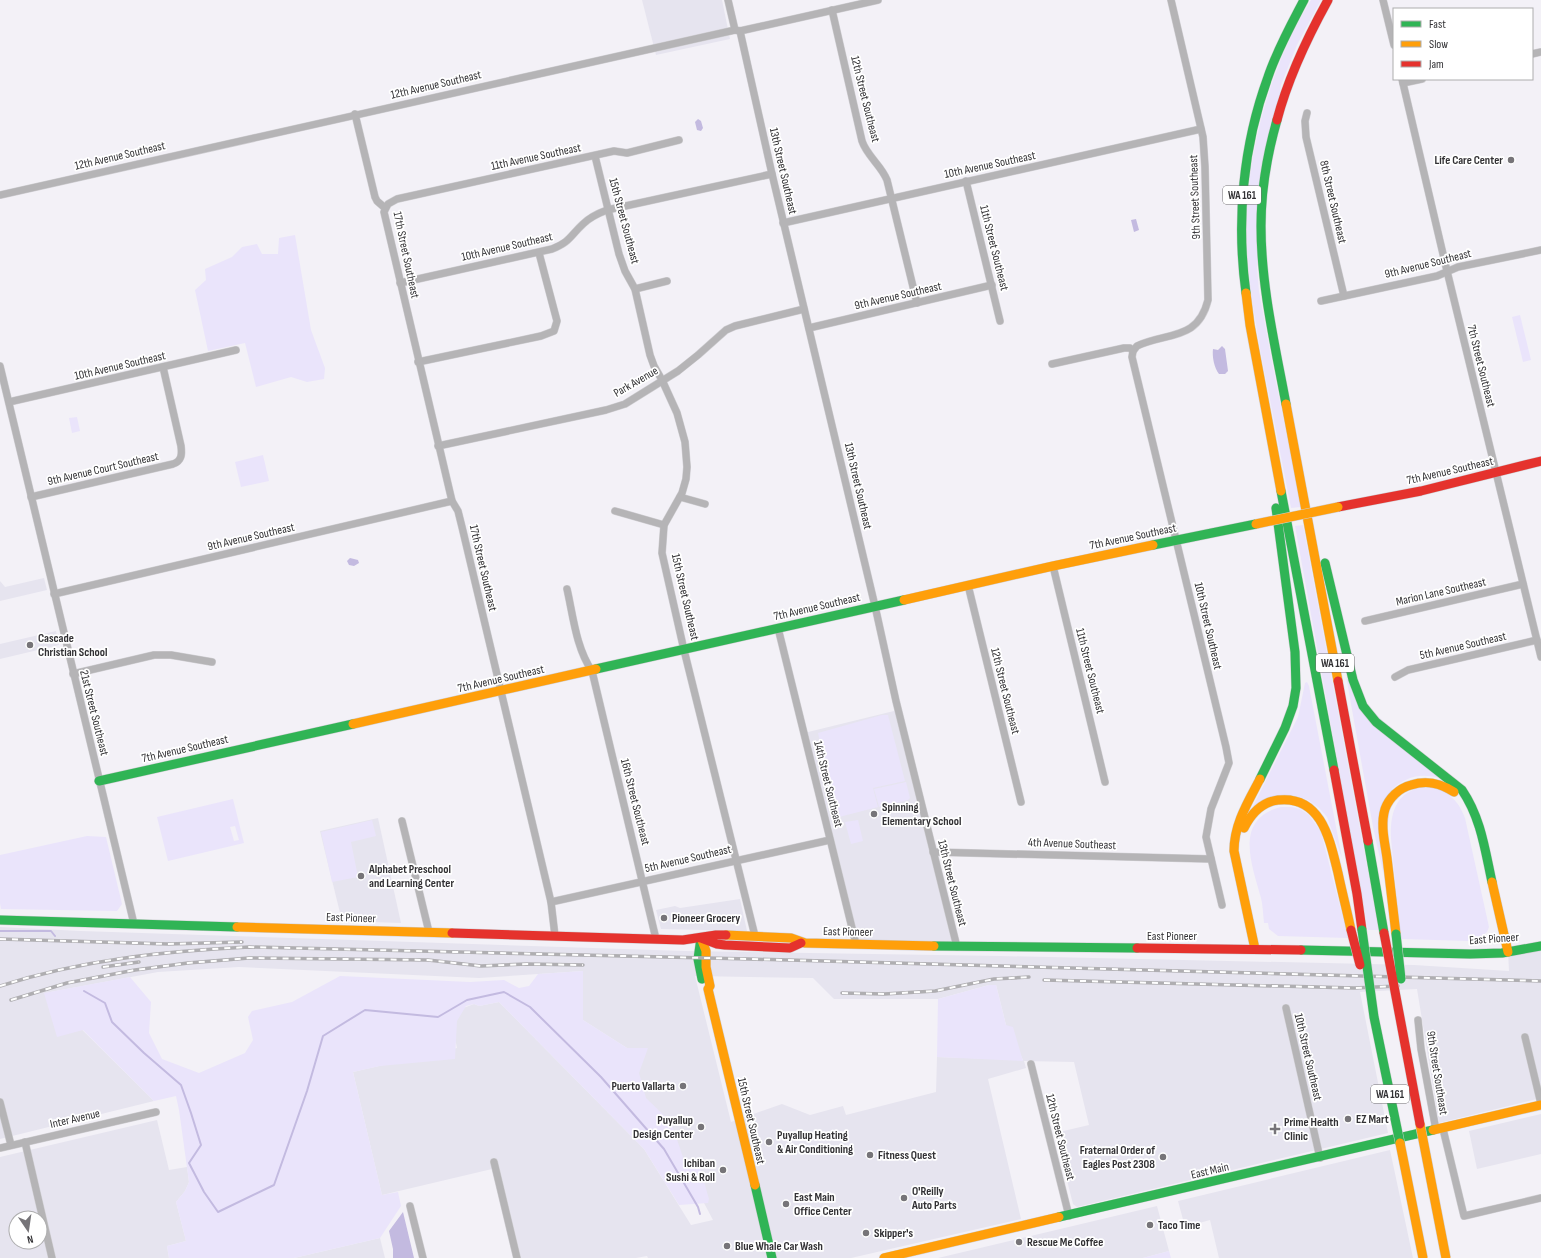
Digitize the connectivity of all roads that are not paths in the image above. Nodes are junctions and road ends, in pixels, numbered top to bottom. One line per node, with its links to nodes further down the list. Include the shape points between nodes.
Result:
1 (728, 0): 9 (street, 13th Street Southeast)
2 (878, 0): 7 (street, 12th Avenue Southeast)
3 (1171, 0): 14 (street, 9th Street Southeast)
4 (1304, 0): 46 (main road, WA 161, via 1280,47 1260,100 1249,146 1242,197 1242,264 1245,296)
5 (1328, 0): 45 (main road, WA 161, via 1300,51 1285,92 1267,163 1263,197 1261,224 1266,290)
6 (1383, 0): 10 (street)
7 (861, 2): 8 (street, 12th Avenue Southeast)
8 (832, 10): 9 (street, 12th Avenue Southeast); 20 (street, 12th Street Southeast, via 862,141 869,155 885,174)
9 (738, 30): 13 (street, 12th Avenue Southeast); 17 (street, 13th Street Southeast)
10 (1393, 41)
11 (1403, 81): 27 (street, 7th Street Southeast)
12 (1307, 113): 32 (street, 8th Street Southeast, via 1306,137)
13 (355, 114): 19 (street, 12th Avenue Southeast); 22 (street, 17th Street Southeast, via 375,197)
14 (1202, 129): 18 (street, 10th Avenue Southeast); 39 (street, 9th Street Southeast, via 1209,293 1206,308 1198,322 1185,332 1140,345)
15 (679, 140): 16 (street, 11th Avenue Southeast, via 627,153 614,151)
16 (595, 156): 21 (street, 11th Avenue Southeast); 23 (street, 15th Street Southeast)
17 (772, 174): 23 (street, 10th Avenue Southeast); 24 (street, 13th Street Southeast)
18 (966, 181): 20 (street, 10th Avenue Southeast); 30 (street, 11th Street Southeast)
19 (0, 194)
20 (891, 198): 24 (street, 10th Avenue Southeast); 34 (street, 12th Street Southeast)
21 (397, 199): 22 (street, 17th Street Southeast)
22 (385, 208): 29 (street, 17th Street Southeast, via 384,218)
23 (607, 210): 26 (street, 10th Avenue Southeast, via 583,224 561,246); 31 (street, 15th Street Southeast, via 625,271)
24 (783, 223): 35 (street, 13th Street Southeast)
25 (1541, 250): 27 (street, 9th Avenue Southeast)
26 (539, 252): 29 (street, 10th Avenue Southeast); 40 (street, via 557,321 555,329 541,336)
27 (1446, 271): 32 (street, 9th Avenue Southeast, via 1437,276); 50 (street, 7th Street Southeast)
28 (667, 281): 31 (street)
29 (400, 283): 40 (street, 17th Street Southeast)
30 (992, 286): 34 (street, 9th Avenue Southeast); 36 (street, 11th Street Southeast)
31 (635, 289): 44 (street, 15th Street Southeast, via 650,355)
32 (1344, 296): 33 (street, 9th Avenue Southeast)
33 (1321, 301)
34 (917, 303): 37 (street, 9th Avenue Southeast)
35 (804, 309): 37 (street, 13th Street Southeast); 44 (street, Park Avenue, via 726,330 686,365)
36 (1000, 321)
37 (809, 328): 63 (street, 13th Street Southeast)
38 (236, 350): 43 (street, 10th Avenue Southeast)
39 (1133, 351): 41 (street, via 1124,348); 57 (street, 10th Street Southeast, via 1133,361)
40 (418, 362): 48 (street, 17th Street Southeast)
41 (1052, 364)
42 (0, 366): 47 (street, 21st Street Southeast)
43 (163, 367): 47 (street, 10th Avenue Southeast); 51 (street, 9th Avenue Court Southeast, via 181,446 179,460 173,464)
44 (662, 380): 48 (street, Park Avenue, via 625,404 606,410); 52 (street, 15th Street Southeast, via 677,413 686,448 687,473)
45 (1284, 393): 97 (main road, via 1349,668 1359,699 1376,722 1462,790 1471,803 1478,819); 102 (main road, WA 161, bridge)
46 (1264, 399): 96 (main road, via 1297,670 1293,707 1282,735 1239,821 1234,840 1244,900); 103 (main road, WA 161, bridge, via 1355,886 1374,1017)
47 (9, 402): 51 (street, 21st Street Southeast)
48 (438, 446): 53 (street, 17th Street Southeast)
49 (1541, 461): 50 (main road, 7th Avenue Southeast)
50 (1496, 472): 57 (main road, 7th Avenue Southeast, bridge, via 1421,491); 59 (street, 7th Street Southeast)
51 (31, 497): 62 (street, 21st Street Southeast)
52 (680, 497): 54 (street); 56 (street, 15th Street Southeast)
53 (452, 501): 62 (street, 9th Avenue Southeast); 73 (street, 17th Street Southeast, via 460,517)
54 (705, 504)
55 (615, 511): 56 (street)
56 (664, 525): 67 (street, 15th Street Southeast, via 662,553)
57 (1176, 540): 58 (main road, 7th Avenue Southeast); 80 (street, 10th Street Southeast, via 1229,763 1207,827 1206,837)
58 (1053, 566): 60 (main road, 7th Avenue Southeast); 75 (street, 11th Street Southeast)
59 (1523, 584): 64 (street, Marion Lane Southeast); 66 (street, 7th Street Southeast)
60 (968, 585): 63 (main road, 7th Avenue Southeast); 76 (street, 12th Street Southeast)
61 (567, 589): 70 (street, 16th Street Southeast, via 580,646)
62 (54, 594): 71 (street, 21st Street Southeast)
63 (875, 606): 65 (main road, 7th Avenue Southeast); 79 (street, 13th Street Southeast)
64 (1365, 621)
65 (778, 628): 67 (main road, 7th Avenue Southeast); 78 (street, 14th Street Southeast)
66 (1537, 640): 68 (street, 7th Street Southeast); 72 (street, 5th Avenue Southeast, via 1408,670)
67 (684, 650): 70 (main road, 7th Avenue Southeast); 81 (street, 15th Street Southeast)
68 (1541, 656)
69 (212, 662): 71 (street, via 171,655 154,655)
70 (592, 671): 73 (main road, 7th Avenue Southeast); 82 (street, 16th Street Southeast)
71 (73, 674): 74 (street, 21st Street Southeast)
72 (1395, 677)
73 (501, 691): 74 (main road, 7th Avenue Southeast); 83 (street, 17th Street Southeast)
74 (99, 781): 86 (street, 21st Street Southeast)
75 (1105, 782)
76 (1021, 802)
77 (402, 821): 87 (street)
78 (830, 840): 81 (street, 5th Avenue Southeast); 93 (street, 14th Street Southeast)
79 (933, 852): 80 (street, 4th Avenue Southeast); 95 (street, 13th Street Southeast)
80 (1211, 859): 84 (street, 10th Street Southeast)
81 (737, 860): 82 (street, 5th Avenue Southeast); 89 (street, 15th Street Southeast)
82 (643, 881): 83 (street, 5th Avenue Southeast); 91 (street, 16th Street Southeast)
83 (551, 902): 88 (street, 17th Street Southeast)
84 (1222, 905)
85 (0, 920): 86 (main road, East Pioneer)
86 (134, 924): 87 (main road, East Pioneer)
87 (429, 932): 88 (main road, East Pioneer)
88 (555, 936): 91 (main road, East Pioneer)
89 (755, 936): 90 (main road, East Pioneer, via 716,935); 92 (main road, East Pioneer, via 791,938)
90 (701, 938): 91 (main road, East Pioneer); 92 (main road, East Pioneer, via 725,945 790,948); 119 (main road, 15th Street Southeast, via 706,951 710,986 708,989)
91 (656, 939)
92 (801, 943): 93 (main road, East Pioneer)
93 (856, 944): 95 (main road, East Pioneer)
94 (1541, 946): 97 (main road, East Pioneer)
95 (957, 947): 96 (main road, East Pioneer)
96 (1260, 949): 97 (main road, East Pioneer, via 1463,954); 103 (main road, bridge, via 1244,862 1242,834 1247,820 1261,806 1270,802 1292,801 1302,804 1317,815 1329,837)
97 (1505, 952): 102 (main road, bridge, via 1469,814 1464,804 1455,793 1435,782 1413,784 1401,789 1390,800 1384,814 1384,832)
98 (1286, 1008): 111 (street, 10th Street Southeast)
99 (1418, 1020): 107 (street, 9th Street Southeast, via 1421,1049)
100 (1524, 1037): 105 (street)
101 (1031, 1064): 115 (street, 12th Street Southeast)
102 (1412, 1080): 122 (main road, WA 161, bridge)
103 (1390, 1096): 121 (main road, WA 161, bridge)
104 (0, 1102): 109 (street)
105 (1541, 1105): 107 (main road, East Main)
106 (156, 1112): 108 (street, Inter Avenue)
107 (1440, 1129): 111 (main road, East Main); 113 (street, 9th Street Southeast, via 1464,1216)
108 (25, 1142): 109 (street, Inter Avenue); 116 (street)
109 (11, 1145): 110 (street, Inter Avenue)
110 (0, 1148)
111 (1320, 1158): 115 (main road, East Main)
112 (494, 1162): 118 (street)
113 (1541, 1198)
114 (410, 1206): 117 (street)
115 (1069, 1216): 120 (main road, East Main)
116 (52, 1258)
117 (423, 1258)
118 (517, 1258)
119 (772, 1258)
120 (884, 1258)
121 (1423, 1258)
122 (1446, 1258)

